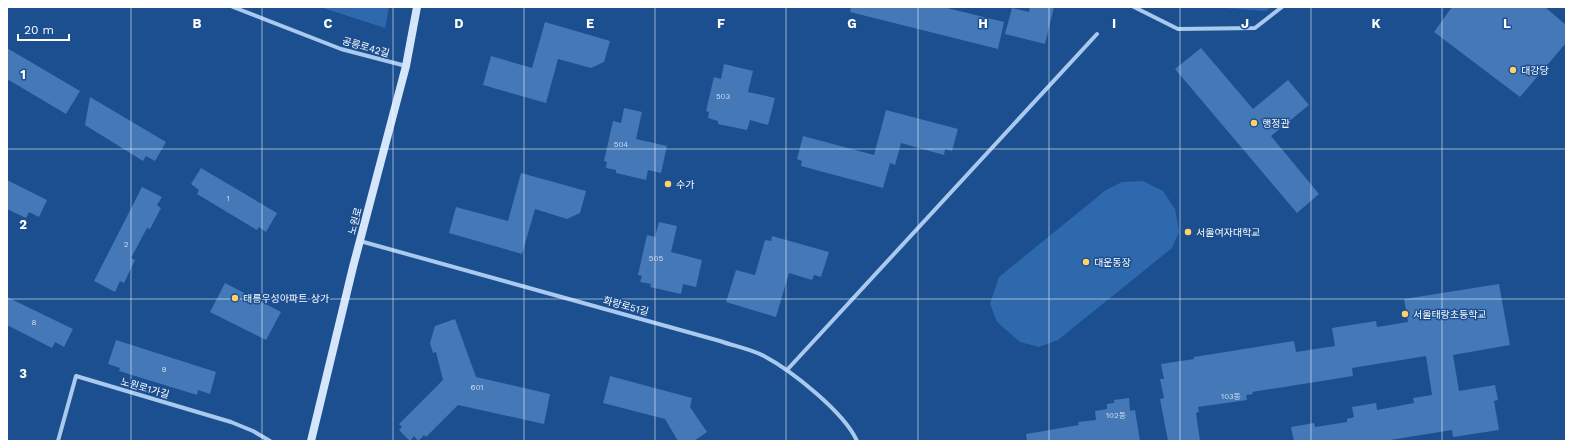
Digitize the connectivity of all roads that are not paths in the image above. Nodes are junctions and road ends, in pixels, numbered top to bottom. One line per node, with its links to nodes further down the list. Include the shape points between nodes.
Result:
1 (233, 7): 6 (street, 공릉로42길, via 341,48)
2 (417, 7): 6 (main road, 노원로)
3 (1134, 7): 4 (street, via 1178,29 1255,28)
4 (1282, 7)
5 (1097, 34): 8 (street)
6 (406, 66): 7 (main road, 노원로)
7 (360, 241): 8 (street, 화랑로51길, via 720,341 762,355); 11 (main road, 노원로)
8 (787, 370): 12 (street, 화랑로51길, via 831,407)
9 (58, 441): 10 (street, 노원로1가길, via 76,376 231,422)
10 (270, 441)
11 (311, 441)
12 (857, 441)

